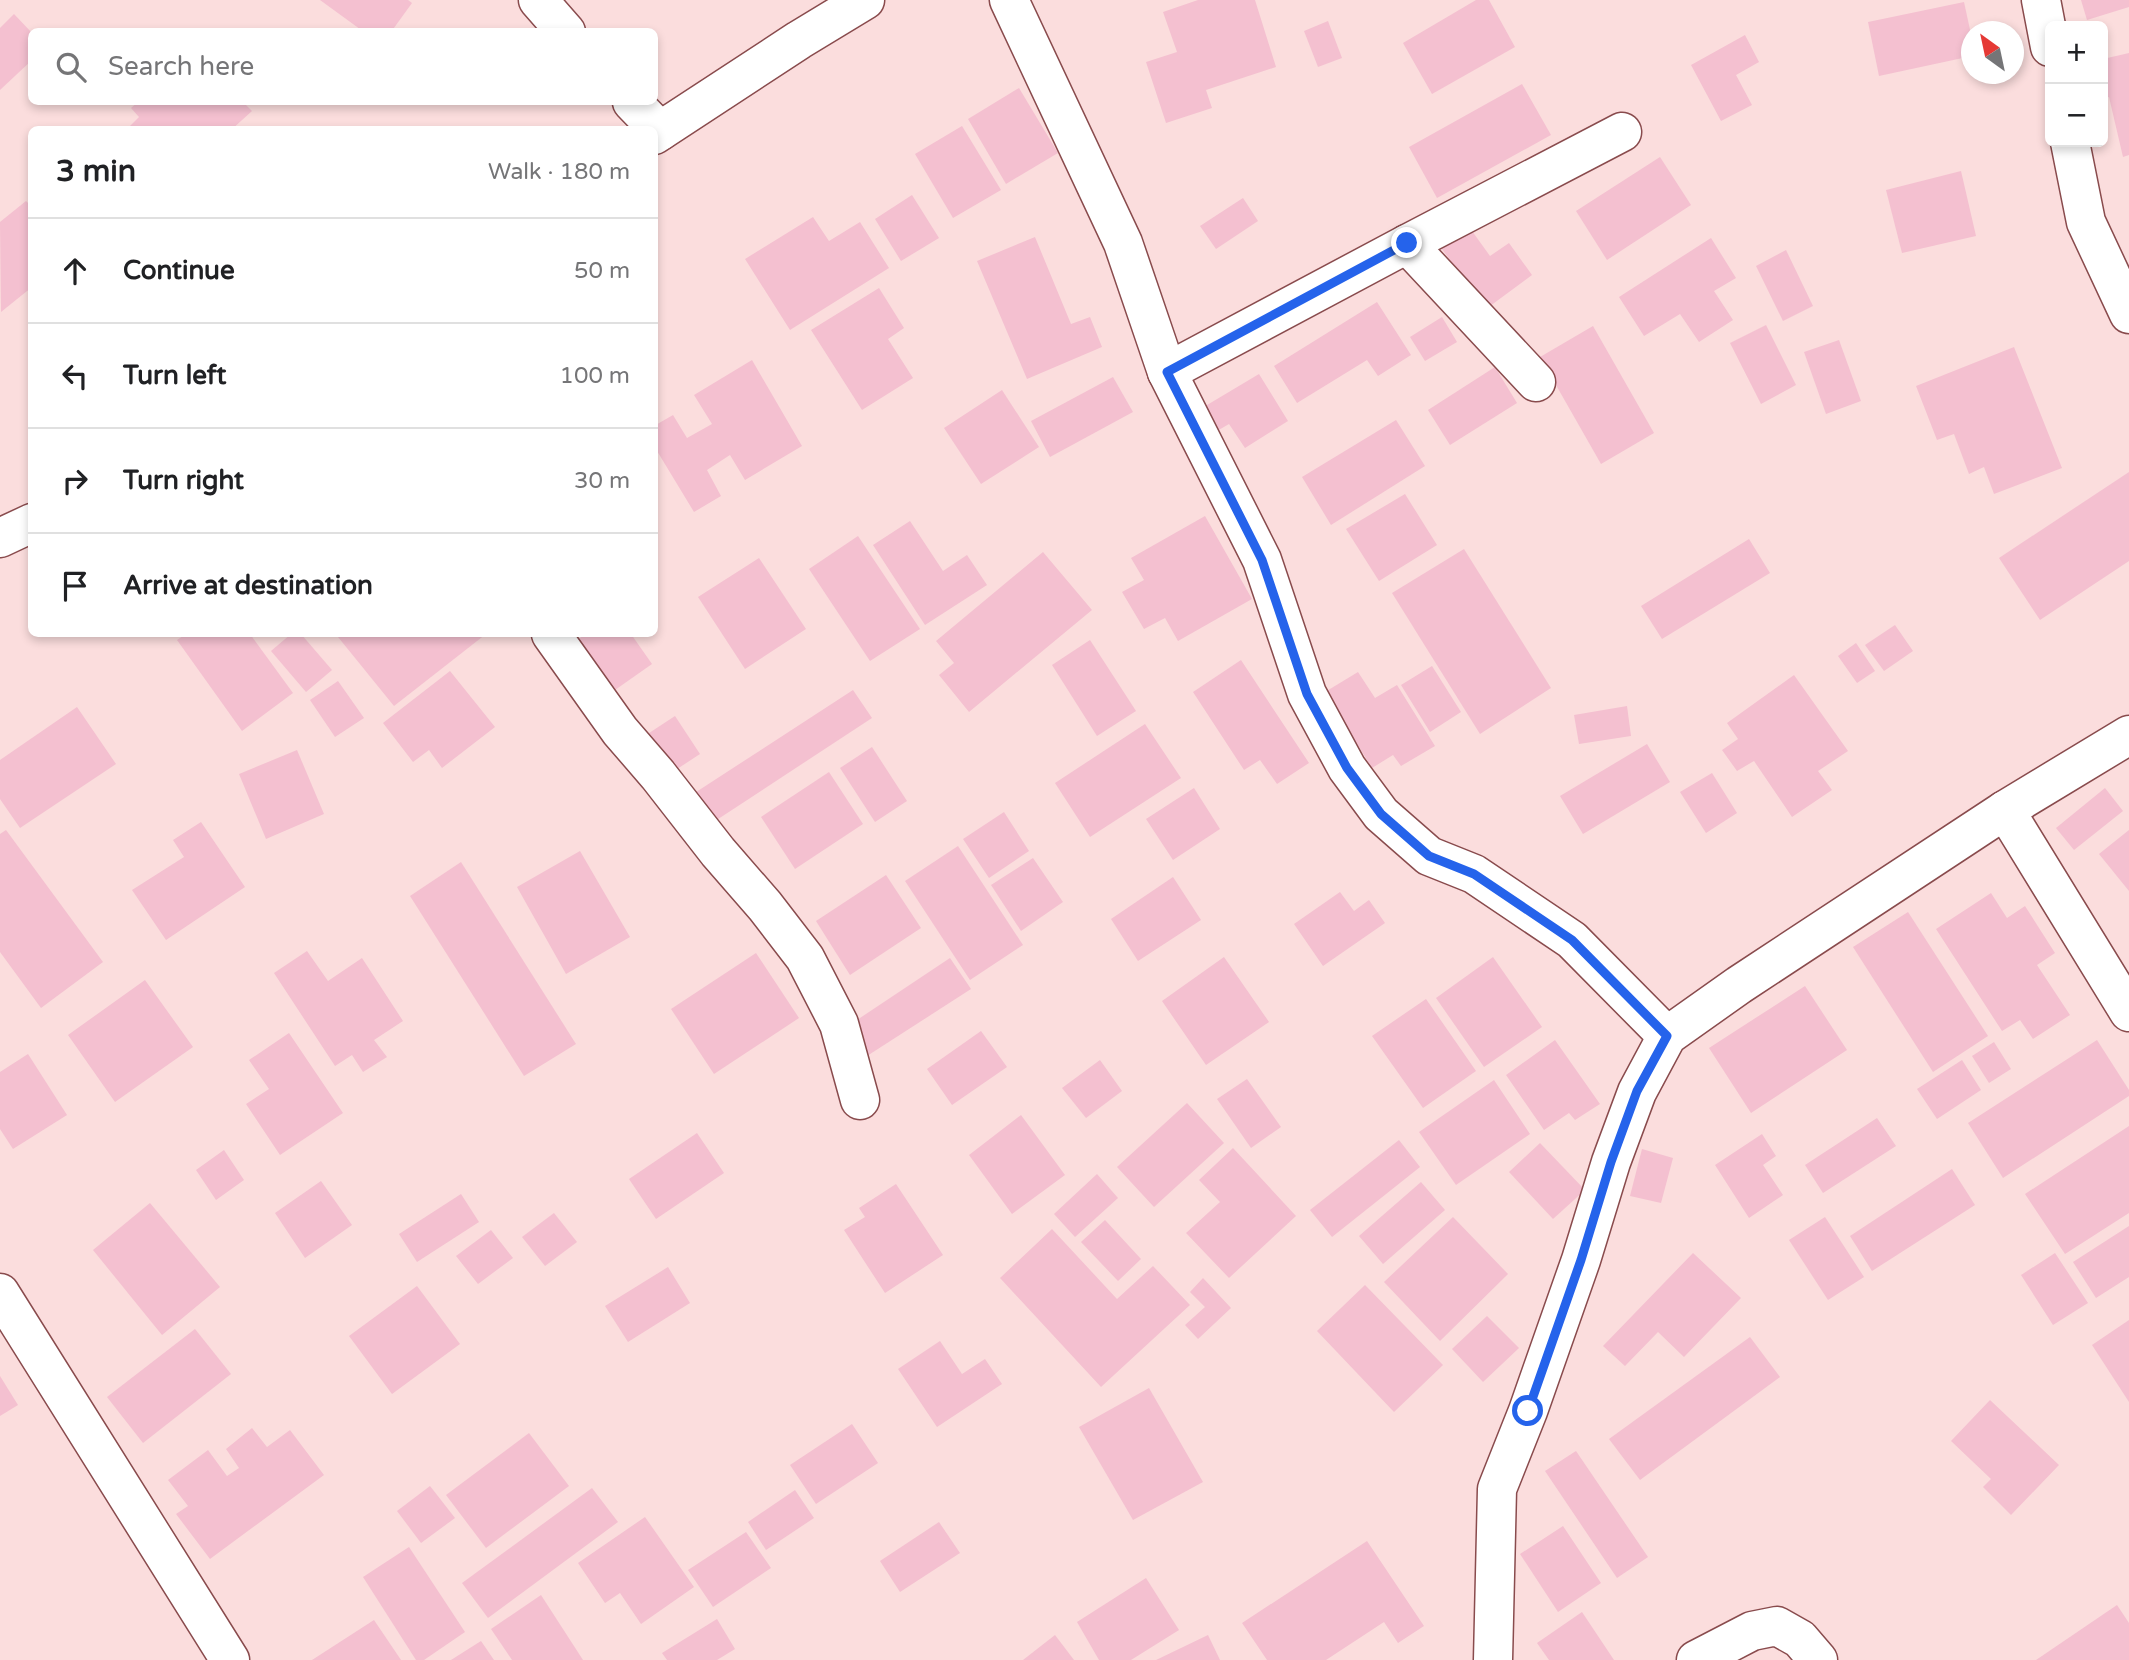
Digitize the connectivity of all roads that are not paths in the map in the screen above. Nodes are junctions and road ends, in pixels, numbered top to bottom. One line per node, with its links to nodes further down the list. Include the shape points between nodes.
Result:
1 (538, 0): 6 (street)
2 (865, 0): 9 (street)
3 (1009, 0): 14 (street, via 1123,243)
4 (2041, 0): 5 (street)
5 (2045, 21)
6 (562, 28)
7 (634, 105): 8 (street)
8 (651, 126)
9 (658, 132)
10 (1622, 132): 12 (street)
11 (2071, 147): 13 (street, via 2086,222)
12 (1407, 243): 14 (street); 15 (street)
13 (2129, 314)
14 (1167, 372): 22 (street, via 1262,560 1307,694 1347,768 1374,805 1429,856 1474,874 1572,940)
15 (1536, 382)
16 (28, 525): 17 (street)
17 (0, 538)
18 (553, 637): 23 (street, via 620,731 805,958 839,1024)
19 (2129, 735): 20 (street)
20 (2005, 810): 21 (street); 22 (street)
21 (2129, 1012)
22 (1667, 1036): 26 (street, via 1637,1091 1497,1489)
23 (860, 1100)
24 (0, 1293): 25 (street)
25 (230, 1660)
26 (1493, 1660)
27 (1696, 1660): 28 (street, via 1752,1631 1777,1626 1800,1639)
28 (1818, 1660)

